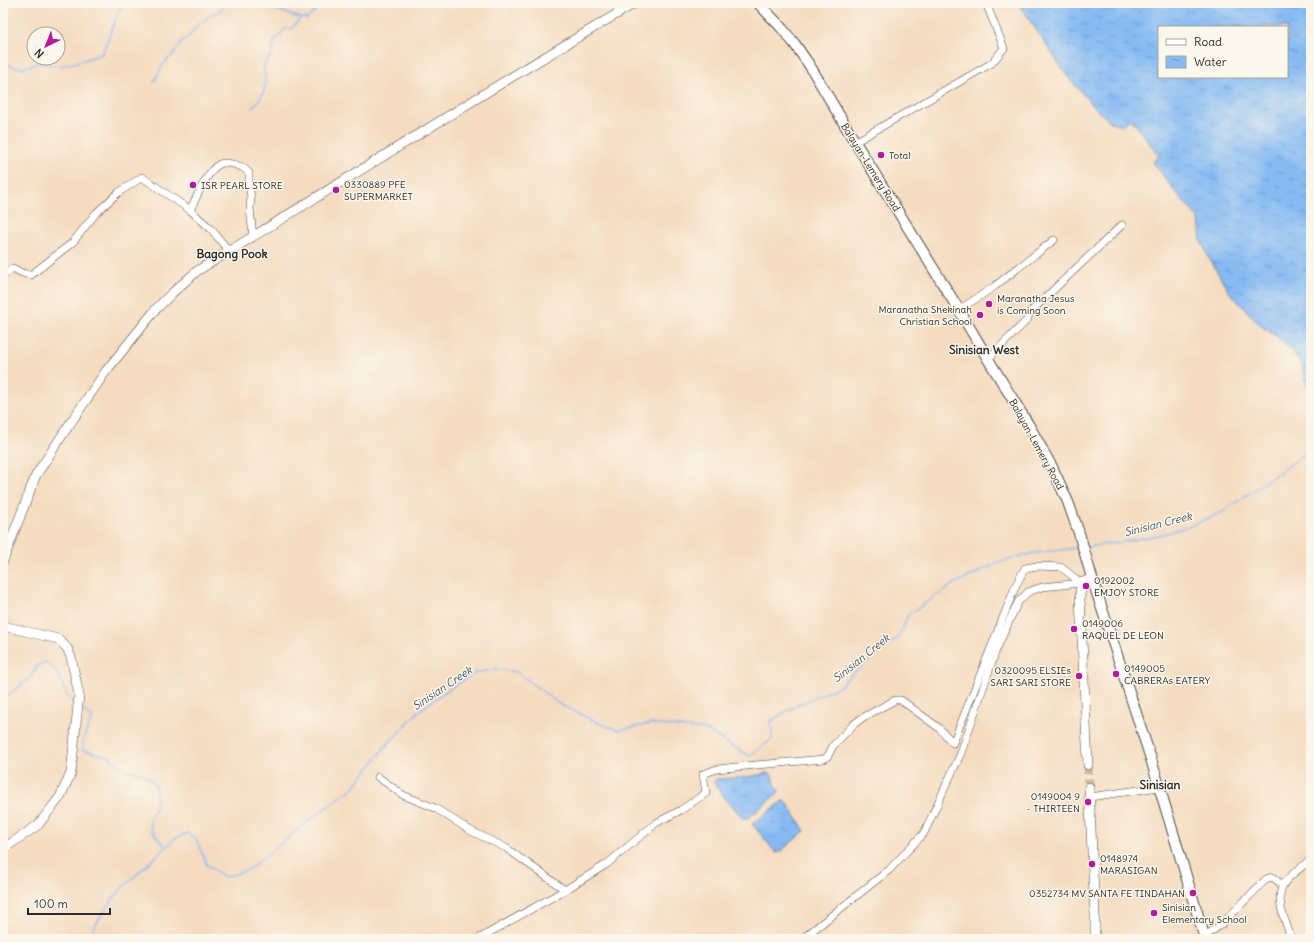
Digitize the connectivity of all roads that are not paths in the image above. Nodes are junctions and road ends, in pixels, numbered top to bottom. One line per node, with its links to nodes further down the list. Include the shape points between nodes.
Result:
1 (635, 3): 7 (street)
2 (758, 3): 4 (main road, Balayan-Lemery Road, via 798,49)
3 (986, 3): 4 (street, via 1004,48 992,63)
4 (855, 142): 11 (main road, Balayan-Lemery Road)
5 (190, 210): 7 (street, via 208,176 218,165 231,163 244,168 249,173); 9 (street); 10 (street, via 142,177 118,193 96,213 74,242 31,275 13,268)
6 (1122, 225): 12 (street, via 1030,312 1027,320)
7 (253, 236): 9 (street)
8 (1054, 240): 11 (street, via 995,286)
9 (229, 251): 13 (street, via 197,271 171,294 106,370 36,475)
10 (3, 276)
11 (959, 310): 12 (main road, Balayan-Lemery Road)
12 (988, 359): 14 (main road, Balayan-Lemery Road, via 1053,469 1068,502)
13 (3, 561)
14 (1092, 578): 15 (street); 20 (main road, Balayan-Lemery Road)
15 (1081, 583): 17 (street, via 1081,637); 25 (street, via 1061,567 1025,568 953,743 939,728 901,700 895,700 862,718 833,746 824,759 717,769 703,774 706,793 656,823 607,864); 28 (street, via 1042,587 1028,592 1018,602 996,650 961,753 924,833 890,870)
16 (3, 626): 22 (street, via 58,639 71,657 78,694 71,773 60,797 38,825)
17 (1088, 765)
18 (378, 777): 25 (street, via 403,795 435,808 471,831 506,848)
19 (1089, 786): 21 (street)
20 (1159, 787): 21 (street); 26 (main road, Balayan-Lemery Road)
21 (1090, 798): 29 (street)
22 (3, 849)
23 (1311, 860): 24 (street)
24 (1283, 885): 26 (street, via 1272,877 1266,879); 30 (street, via 1280,896 1282,914 1290,934)
25 (566, 890): 27 (street)
26 (1205, 938)
27 (478, 939)
28 (802, 939)
29 (1095, 939)
30 (1282, 939)

